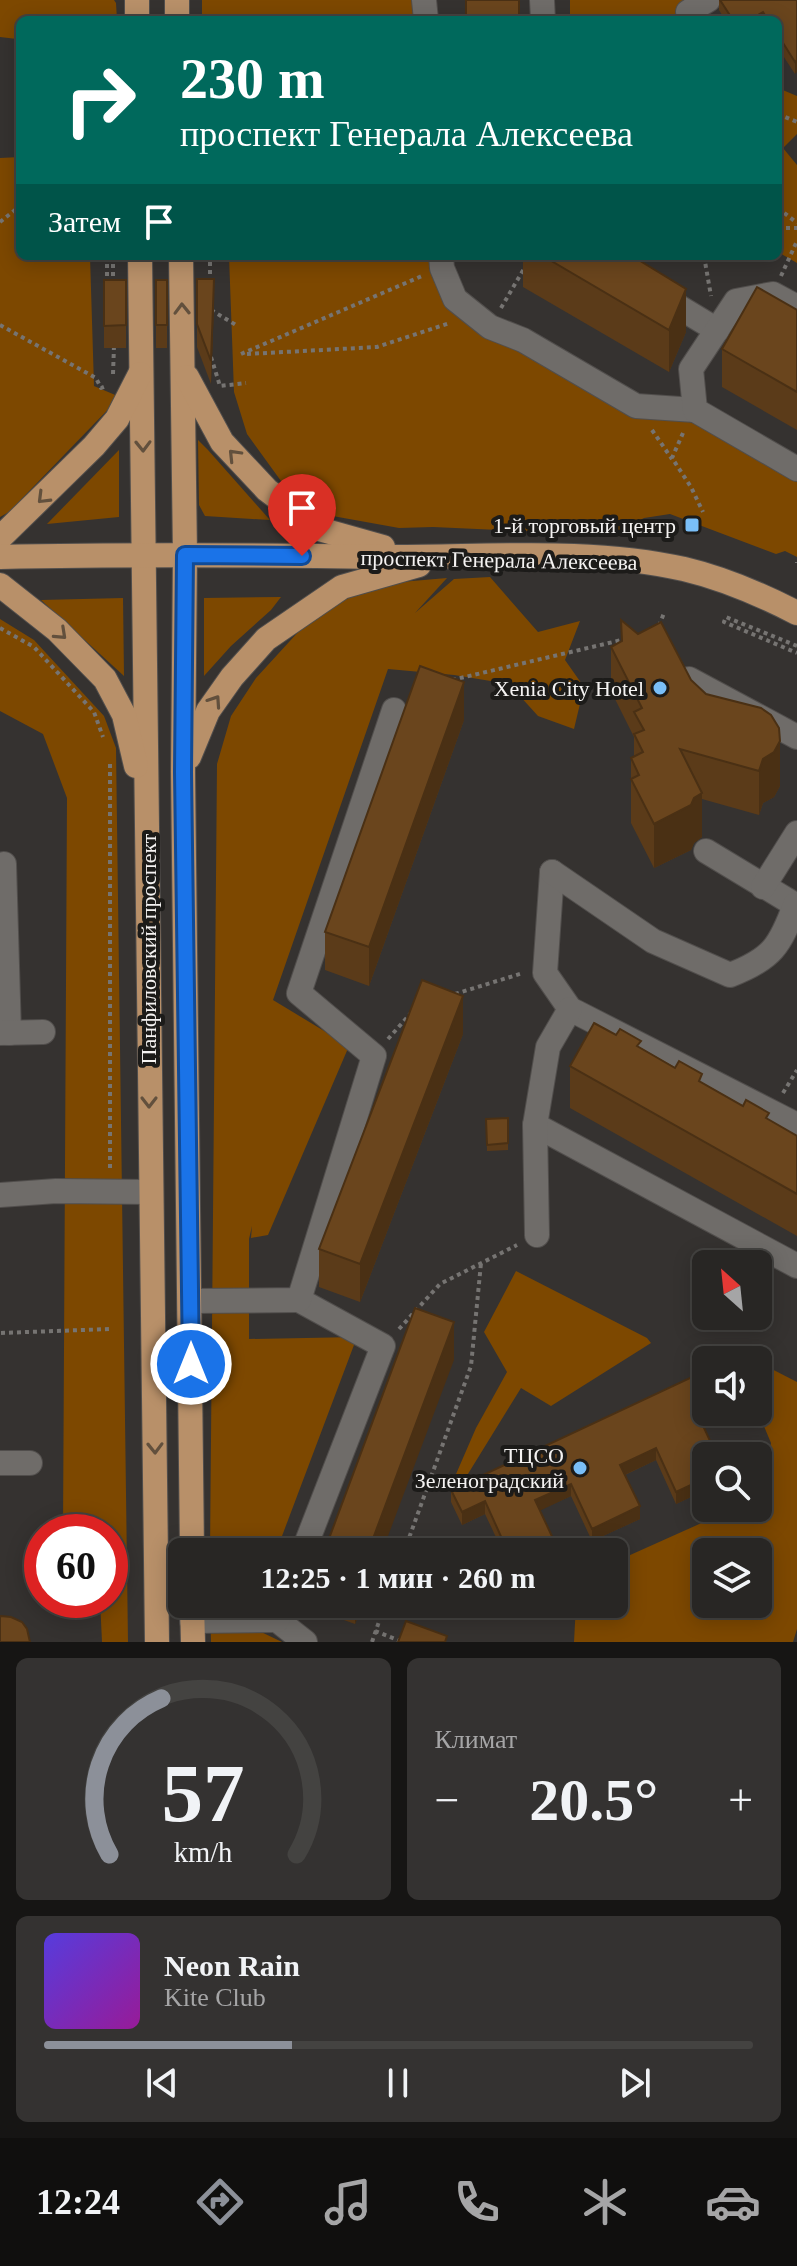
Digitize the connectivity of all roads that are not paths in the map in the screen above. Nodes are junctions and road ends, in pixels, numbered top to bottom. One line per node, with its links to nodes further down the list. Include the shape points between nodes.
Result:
1 (140, 260): 8 (main road, Панфиловский проспект)
2 (181, 260): 7 (main road, Панфиловский проспект, one-way to 2)
3 (442, 262): 9 (lane, via 455,299 483,321 636,406)
4 (636, 281): 6 (lane)
5 (797, 307): 6 (lane, via 773,294 736,301)
6 (717, 330): 9 (lane, via 691,369)
7 (182, 368): 13 (main road, Панфиловский проспект); 15 (main road, one-way to 7, via 372,546 319,529 267,490 222,442)
8 (142, 372): 11 (main road, one-way to 11, via 117,419 94,446); 12 (main road, Панфиловский проспект, one-way to 12)
9 (695, 410): 10 (lane)
10 (797, 469)
11 (0, 538)
12 (145, 554): 13 (main road, проспект Генерала Алексеева); 14 (main road, проспект Генерала Алексеева); 25 (main road, Панфиловский проспект)
13 (185, 555): 15 (main road, проспект Генерала Алексеева); 21 (main road, Панфиловский проспект)
14 (0, 557)
15 (449, 557): 17 (main road, проспект Генерала Алексеева, via 641,562 686,570); 21 (main road, one-way to 15, via 208,711 266,639 342,587)
16 (0, 585): 25 (main road, one-way to 25, via 57,630 105,679 124,715 135,757)
17 (797, 613)
18 (689, 679): 20 (lane)
19 (394, 710): 37 (lane, via 299,993 374,1056)
20 (797, 737)
21 (183, 772): 38 (main road, Панфиловский проспект)
22 (797, 833): 26 (lane)
23 (706, 851): 26 (lane)
24 (4, 864): 30 (lane)
25 (148, 884): 33 (main road, Панфиловский проспект, one-way to 33)
26 (763, 887): 27 (lane)
27 (796, 906): 28 (lane, via 782,939 757,965 730,975 653,941 552,872 545,973)
28 (570, 1009): 31 (lane, via 548,1047); 32 (lane)
29 (43, 1032): 30 (lane)
30 (4, 1033)
31 (535, 1125): 35 (lane); 36 (lane)
32 (797, 1125)
33 (150, 1192): 34 (lane); 46 (main road, Панфиловский проспект, one-way to 46)
34 (0, 1195)
35 (537, 1235)
36 (797, 1266)
37 (299, 1300): 38 (lane); 42 (lane, via 383,1346)
38 (190, 1301): 41 (main road, Панфиловский проспект)
39 (0, 1463): 40 (lane)
40 (30, 1463)
41 (192, 1538)
42 (308, 1538)
43 (227, 1618): 45 (lane)
44 (285, 1618): 47 (lane)
45 (192, 1622)
46 (157, 1642)
47 (305, 1642)

